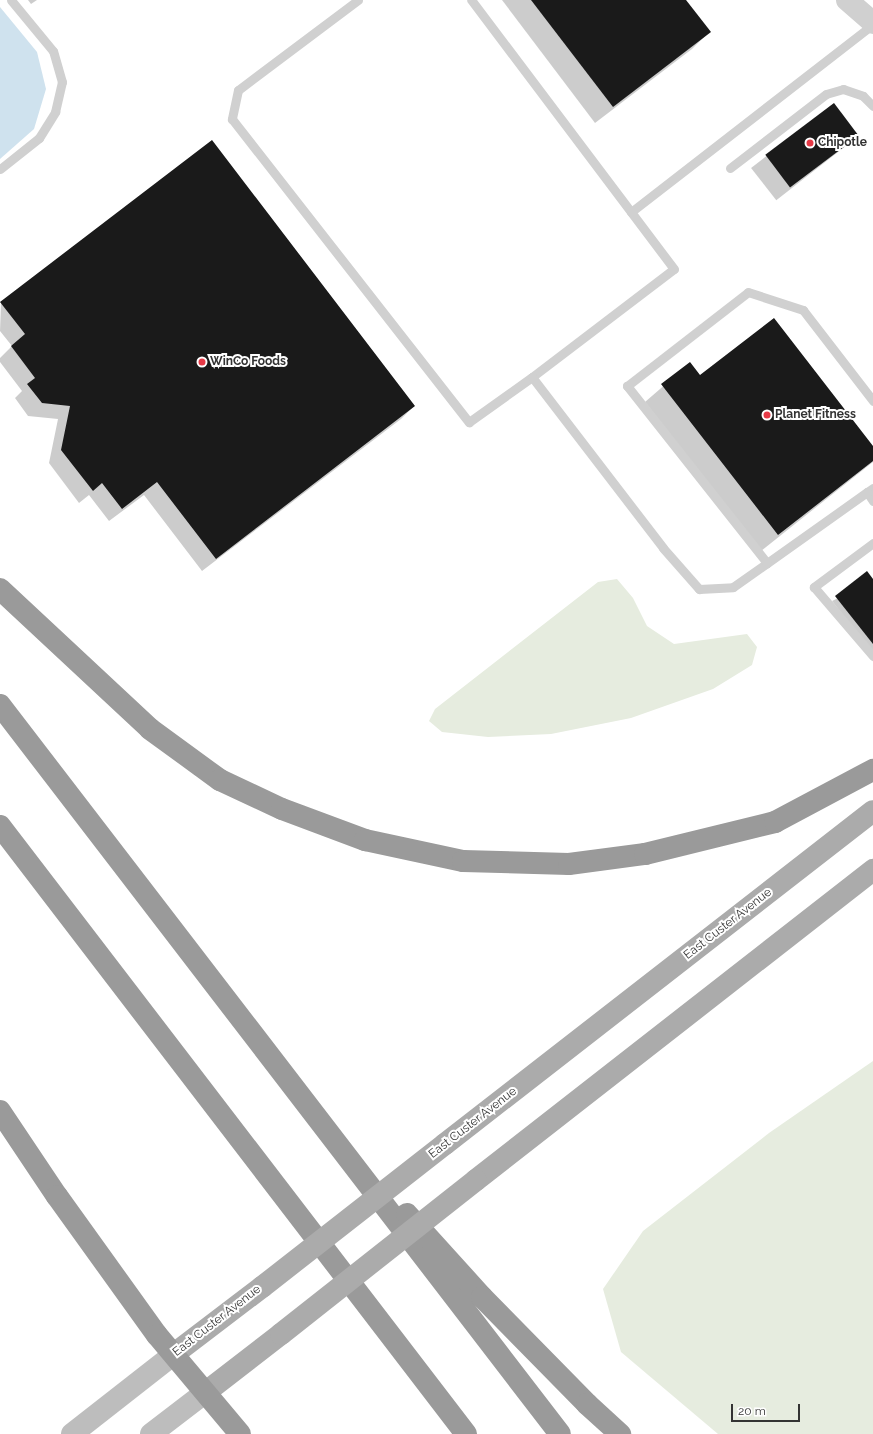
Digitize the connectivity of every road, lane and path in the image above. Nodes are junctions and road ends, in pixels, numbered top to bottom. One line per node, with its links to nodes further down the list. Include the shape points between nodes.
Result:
1 (11, 0): 8 (lane, via 53,51 62,82 55,112 39,138)
2 (358, 0): 10 (lane, via 238,90 232,119 469,422)
3 (471, 0): 9 (lane)
4 (847, 0): 5 (street)
5 (873, 24): 9 (lane, via 815,72)
6 (873, 106): 7 (lane, via 862,96 843,89 826,94)
7 (730, 168)
8 (0, 169)
9 (631, 212): 10 (lane, via 674,269)
10 (532, 377): 15 (lane, via 663,548 699,590 733,587)
11 (873, 401): 15 (lane, via 803,310 748,292 627,386)
12 (870, 490): 13 (lane); 15 (lane)
13 (873, 500)
14 (873, 543): 17 (lane, via 814,587)
15 (767, 562)
16 (0, 589): 19 (highway, via 150,729 220,780 282,809 365,840 448,858 463,861 569,864 645,854 775,822)
17 (873, 656)
18 (0, 705): 23 (highway)
19 (873, 770)
20 (873, 811): 25 (main road, East Custer Avenue, bridge)
21 (0, 826): 30 (highway)
22 (873, 870): 26 (main road, bridge)
23 (294, 1087): 31 (highway); 32 (highway, via 482,1297)
24 (0, 1111): 25 (highway, via 57,1196)
25 (174, 1354): 26 (highway); 27 (main road, East Custer Avenue)
26 (206, 1392): 28 (main road); 29 (highway)
27 (72, 1434)
28 (151, 1434)
29 (240, 1434)
30 (466, 1434)
31 (560, 1434)
32 (620, 1434)

